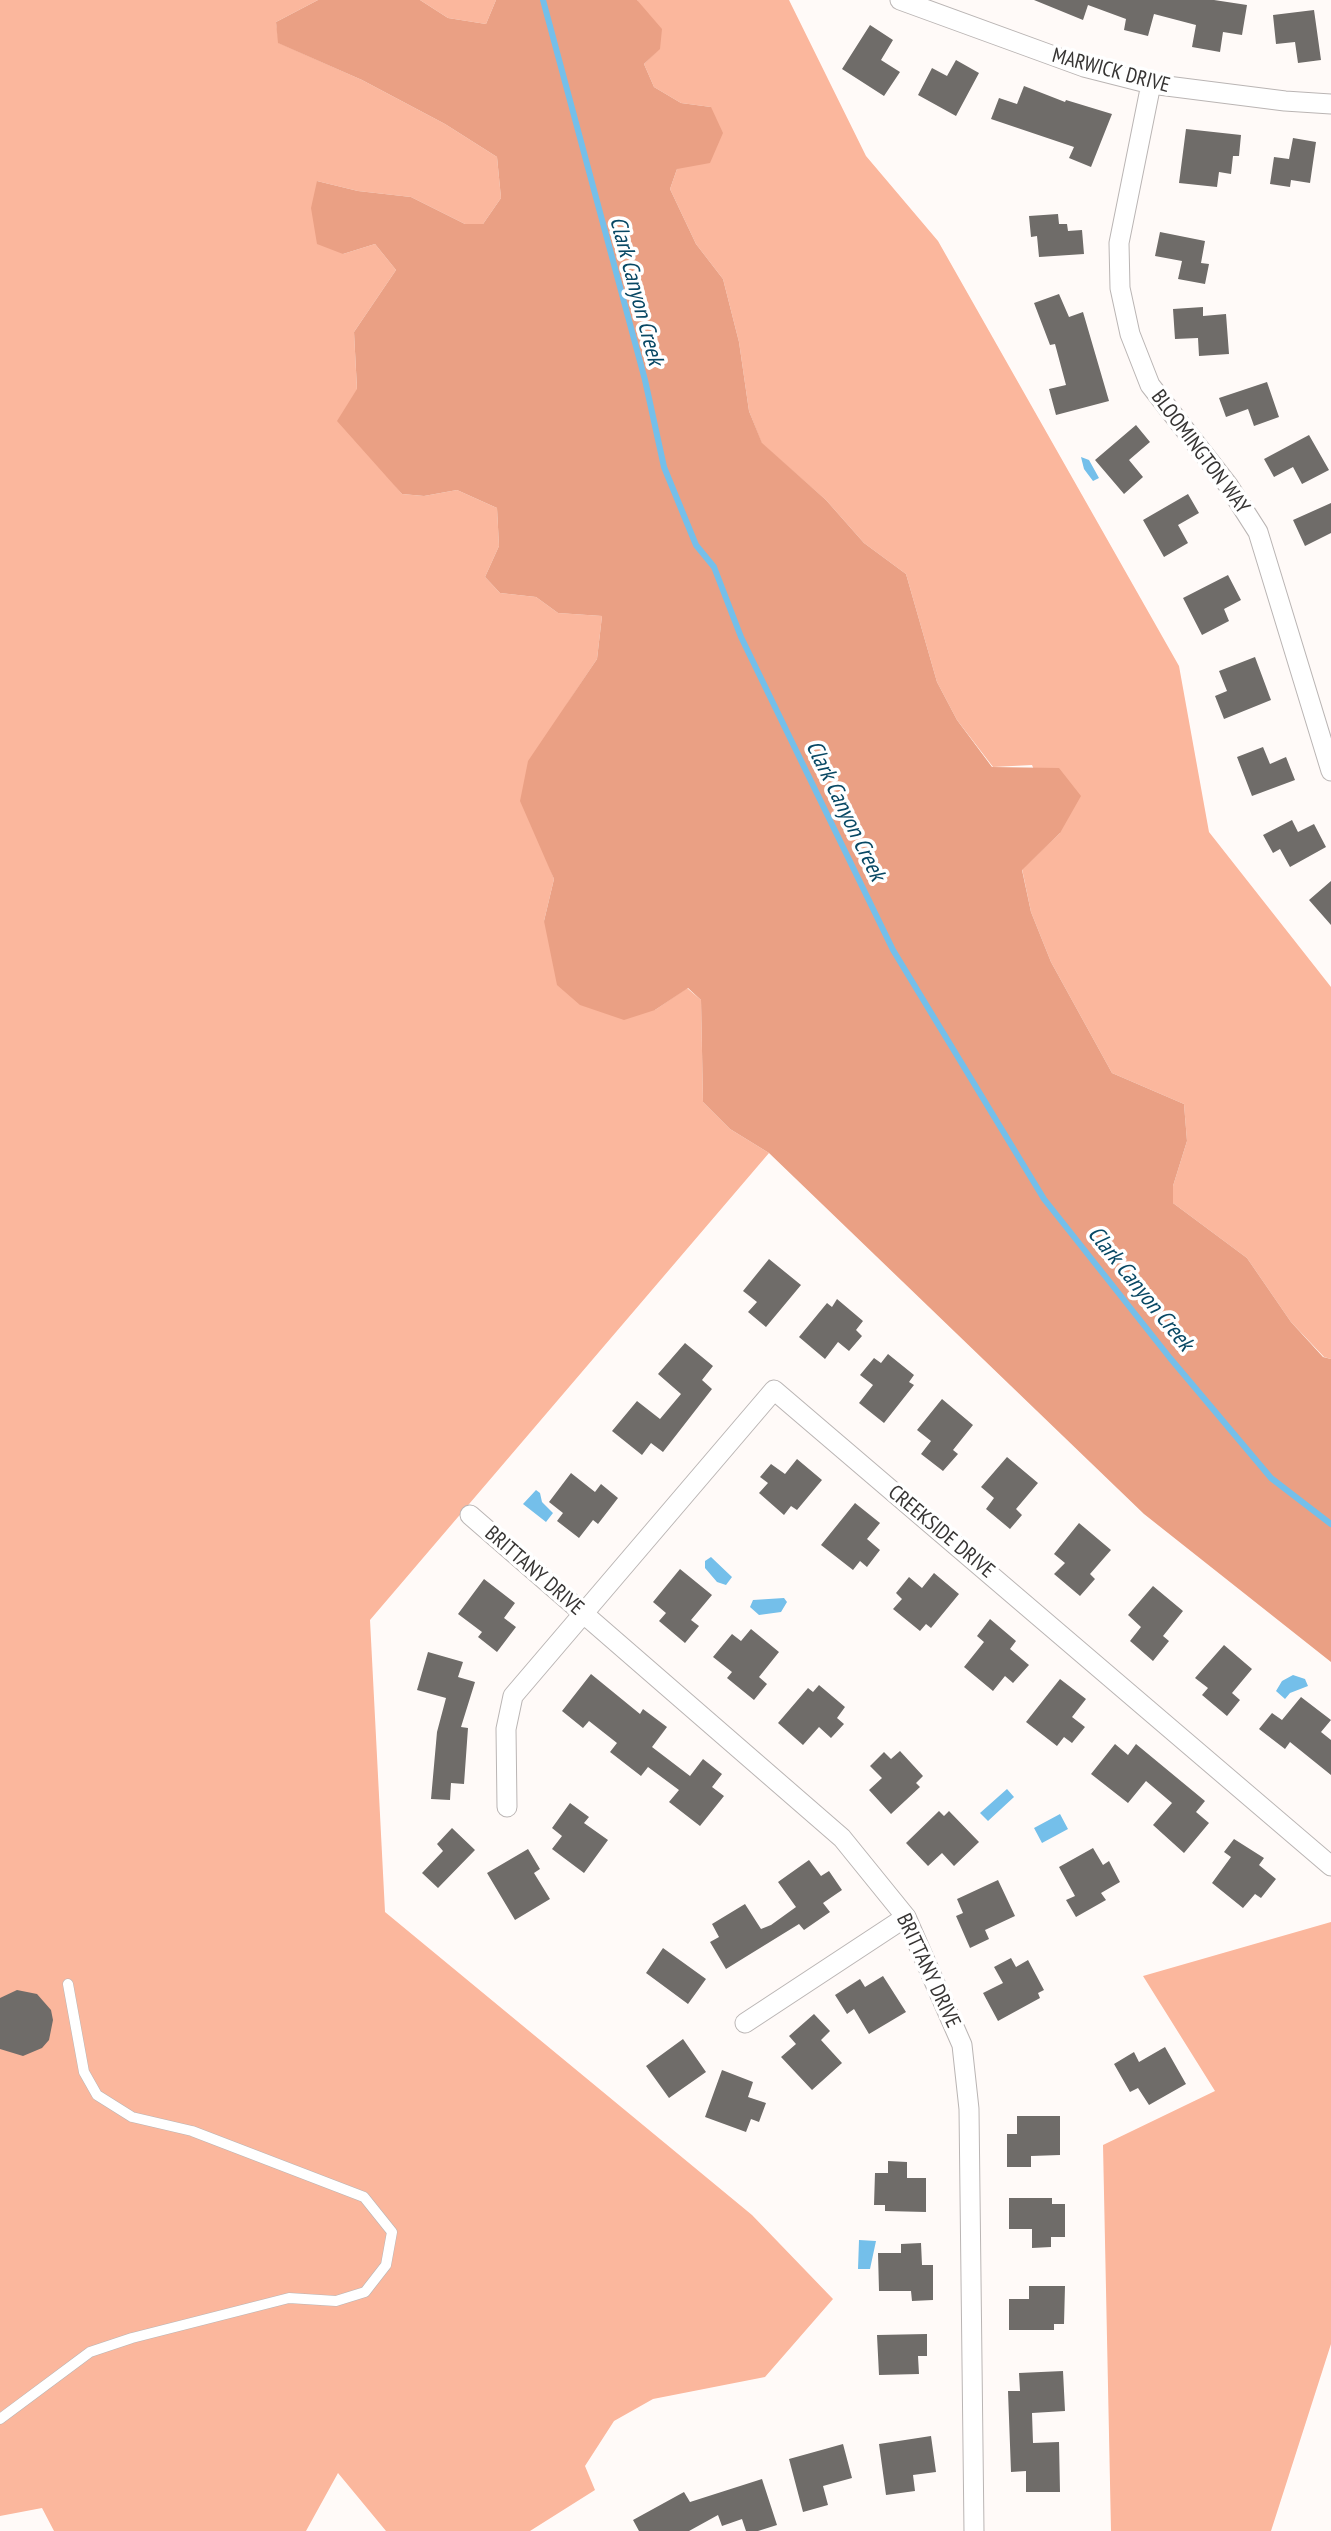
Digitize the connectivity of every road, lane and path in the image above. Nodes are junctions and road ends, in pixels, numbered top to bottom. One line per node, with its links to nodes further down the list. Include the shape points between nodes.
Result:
1 (900, 0): 2 (street, MARWICK DRIVE, via 1084,67)
2 (1151, 85): 3 (street, MARWICK DRIVE); 4 (street, BLOOMINGTON WAY, via 1119,243 1120,288 1129,334 1150,385 1258,531)
3 (1331, 104)
4 (1331, 771)
5 (470, 1515): 6 (street, BRITTANY DRIVE)
6 (583, 1614): 7 (street, via 513,1696 506,1729); 8 (street, CREEKSIDE DRIVE, via 774,1390); 9 (street, BRITTANY DRIVE, via 842,1838)
7 (508, 1807)
8 (1331, 1866)
9 (906, 1917): 11 (street); 13 (street, BRITTANY DRIVE, via 962,2045 970,2109)
10 (68, 1984): 12 (lane, via 84,2072 97,2095 132,2117 192,2131 363,2197 392,2232 386,2265 365,2292 336,2301 289,2298 90,2352)
11 (745, 2023)
12 (0, 2419)
13 (974, 2531)

